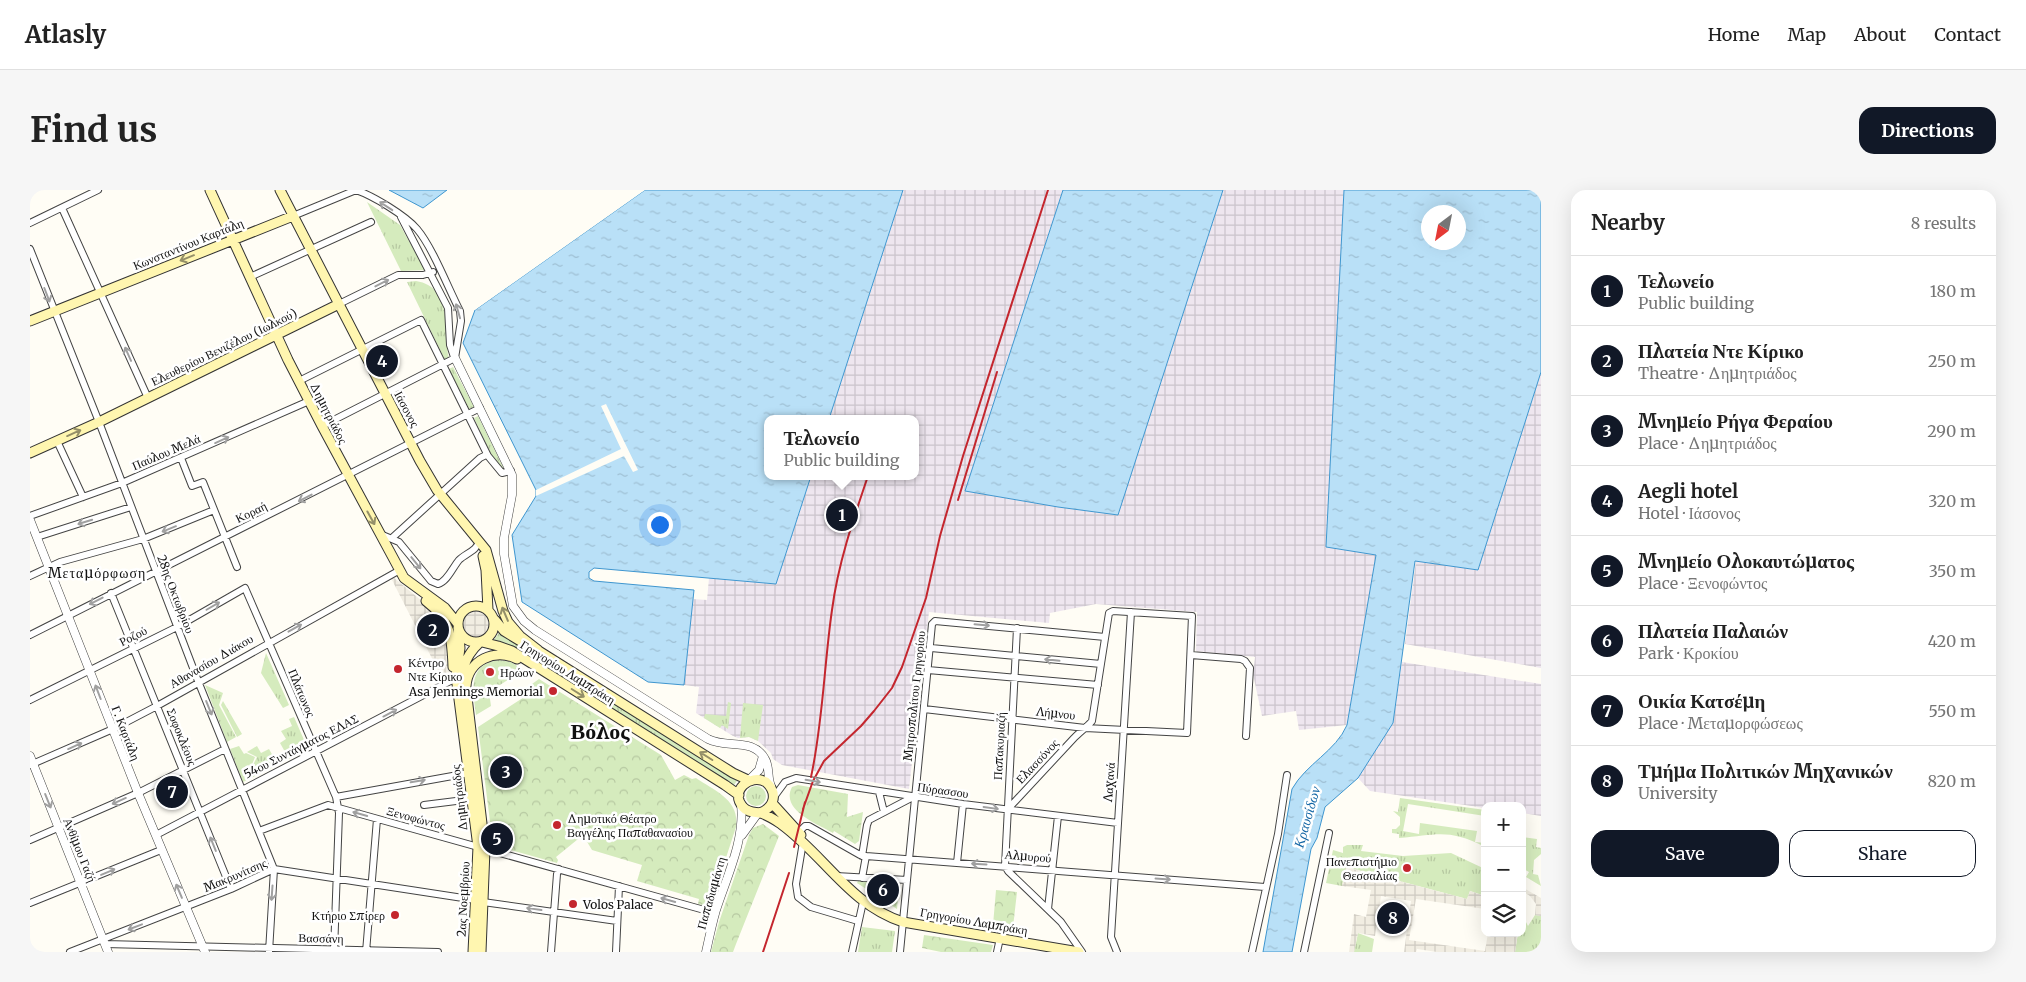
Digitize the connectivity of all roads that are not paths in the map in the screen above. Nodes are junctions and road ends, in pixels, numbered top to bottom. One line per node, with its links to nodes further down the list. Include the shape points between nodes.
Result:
1 (98, 190): 6 (street)
2 (210, 190): 11 (main road, Δημητριάδος)
3 (280, 190): 7 (main road, Ιάσονος)
4 (356, 190): 5 (street); 7 (street, Κωνσταντίνου Καρτάλη)
5 (371, 194): 8 (street, one-way to 5)
6 (62, 208): 10 (street); 17 (street)
7 (293, 216): 11 (main road, Κωνσταντίνου Καρτάλη); 13 (main road, Ιάσονος)
8 (400, 216): 14 (street, via 418,230); 15 (street)
9 (371, 222): 13 (street)
10 (30, 223)
11 (232, 240): 16 (main road, Δημητριάδος); 17 (main road, Κωνσταντίνου Καρτάλη, one-way to 17)
12 (30, 249): 19 (street, 28ης Οκτωβρίου, one-way to 19)
13 (311, 250): 16 (street); 18 (main road, Ιάσονος)
14 (438, 268): 15 (street); 23 (street, one-way to 14, via 460,314)
15 (430, 273): 18 (street, Ελευθερίου Βενιζέλου (Ιωλκού), one-way to 15, via 398,275); 23 (street, via 448,308 450,345)
16 (250, 277): 21 (main road, Δημητριάδος)
17 (100, 293): 19 (main road, Κωνσταντίνου Καρτάλη); 27 (street, one-way to 17)
18 (339, 304): 21 (main road, Ελευθερίου Βενιζέλου (Ιωλκού)); 22 (main road, Ιάσονος)
19 (54, 312): 20 (main road, Κωνσταντίνου Καρτάλη); 31 (street, 28ης Οκτωβρίου)
20 (30, 322)
21 (276, 335): 25 (main road, Δημητριάδος); 27 (main road, Ελευθερίου Βενιζέλου (Ιωλκού))
22 (362, 350): 24 (street, via 421,320); 25 (street); 26 (main road, Ιάσονος)
23 (455, 358): 24 (street); 29 (street)
24 (442, 364): 26 (street); 30 (street)
25 (299, 381): 28 (main road, Δημητριάδος)
26 (385, 394): 32 (street); 34 (main road, Ιάσονος)
27 (148, 398): 31 (main road, Ελευθερίου Βενιζέλου (Ιωλκού))
28 (309, 402): 32 (main road, Δημητριάδος); 37 (street, Παύλου Μελά, one-way to 28)
29 (480, 408): 30 (street, Κοραή); 38 (street)
30 (468, 415): 34 (street, Κοραή); 36 (street)
31 (99, 422): 33 (main road, Ελευθερίου Βενιζέλου (Ιωλκού), one-way to 31); 40 (street, 28ης Οκτωβρίου)
32 (322, 426): 39 (main road, Δημητριάδος)
33 (57, 441): 35 (main road, Ελευθερίου Βενιζέλου (Ιωλκού)); 42 (street)
34 (411, 443): 39 (street, Κοραή); 41 (main road, Ιάσονος)
35 (30, 453)
36 (488, 456): 38 (street, via 500,472); 41 (street, via 480,458)
37 (181, 458): 40 (street, Παύλου Μελά); 44 (street, via 192,486 203,482)
38 (510, 471): 94 (street, via 512,495 503,552 511,600 521,618 539,633 708,739 724,745 748,745)
39 (348, 475): 46 (main road, Δημητριάδος, one-way to 46); 48 (street, Κοραή, one-way to 48)
40 (122, 483): 42 (street, Παύλου Μελά); 43 (street, 28ης Οκτωβρίου)
41 (440, 494): 49 (street); 51 (main road, Ιάσονος)
42 (83, 497): 45 (street, Παύλου Μελά)
43 (131, 507): 47 (street, one-way to 47); 50 (street, 28ης Οκτωβρίου)
44 (214, 510): 48 (street); 50 (street, one-way to 50)
45 (31, 523): 47 (street, Γ. Καρτάλη)
46 (380, 534): 49 (street); 55 (main road, Δημητριάδος)
47 (37, 537): 52 (street, Γ. Καρτάλη)
48 (225, 537): 53 (street); 54 (street, Κοραή)
49 (392, 538): 51 (street, one-way to 51, via 431,581 438,584 460,559 476,548)
50 (143, 539): 52 (street); 54 (street, 28ης Οκτωβρίου)
51 (479, 541): 59 (main road, Ιάσονος, via 486,570); 72 (main road, one-way to 51, via 520,636 506,618 489,557)
52 (49, 567): 56 (street); 61 (street, Γ. Καρτάλη)
53 (237, 567)
54 (156, 571): 58 (street, Κοραή); 64 (street, 28ης Οκτωβρίου)
55 (402, 574): 63 (main road, Δημητριάδος, via 445,608); 68 (street, Αθανασίου Διάκου, one-way to 55); 79 (main road, via 415,592 445,620)
56 (30, 576)
57 (245, 588): 64 (street, Ροζού, one-way to 57); 68 (street, Πλάτωνος)
58 (111, 593): 61 (street, Κοραή, one-way to 61); 71 (street, Σοφοκλέους)
59 (488, 610): 62 (main road); 63 (main road, via 480,606 471,607 462,613)
60 (1131, 612): 67 (street, Ελασσόνος, via 1109,613); 73 (street, via 1192,616); 90 (street, Λαχανά)
61 (68, 615): 66 (street, Κοραή); 78 (street, Γ. Καρτάλη)
62 (494, 620): 69 (main road, via 492,634); 72 (main road, Γρηγορίου Λαμπράκη, via 508,634)
63 (458, 626): 69 (main road, via 466,640); 79 (main road, Δημητριάδος, via 460,651)
64 (177, 627): 71 (street, Ροζού); 81 (street, 28ης Οκτωβρίου)
65 (1016, 628): 67 (street); 70 (street, Μητροπολίτου Γρηγορίου, one-way to 65, via 934,622); 74 (street, Παπακυριαζή)
66 (30, 635)
67 (1104, 636): 75 (street, Ελασσόνος)
68 (268, 642): 81 (street, Αθανασίου Διάκου); 93 (street, Πλάτωνος)
69 (481, 642): 76 (main road, Γρηγορίου Λαμπράκη, via 506,648); 83 (main road, Δημητριάδος, via 464,664 462,677)
70 (931, 648): 74 (street); 77 (street, Μητροπολίτου Γρηγορίου)
71 (134, 649): 78 (street, Ροζού); 85 (street, Σοφοκλέους)
72 (538, 650): 99 (main road, Γρηγορίου Λαμπράκη, one-way to 72)
73 (1191, 655): 90 (street, Λήμνου, via 1187,734); 91 (street, via 1241,659 1248,664)
74 (1015, 656): 75 (street, one-way to 74); 80 (street, Παπακυριαζή)
75 (1101, 664): 82 (street, Ελασσόνος)
76 (537, 668): 83 (main road, via 507,656 487,656 472,669); 107 (main road, Γρηγορίου Λαμπράκη, one-way to 107, via 723,783)
77 (928, 670): 80 (street); 86 (street, Μητροπολίτου Γρηγορίου)
78 (90, 671): 84 (street, Ροζού); 89 (street, Γ. Καρτάλη, one-way to 78)
79 (456, 677): 93 (street, 54ου Συντάγματος ΕΛΑΣ, one-way to 79); 97 (main road, Δημητριάδος)
80 (1014, 678): 82 (street); 87 (street, Παπακυριαζή)
81 (198, 681): 85 (street, Αθανασίου Διάκου); 92 (street, 28ης Οκτωβρίου, one-way to 92)
82 (1098, 685): 88 (street, Ελασσόνος, via 1094,719)
83 (466, 697): 127 (main road, Δημητριάδος)
84 (30, 700)
85 (157, 706): 89 (street, Αθανασίου Διάκου); 96 (street, Σοφοκλέους)
86 (924, 709): 87 (street, Λήμνου); 105 (street, Μητροπολίτου Γρηγορίου)
87 (1012, 720): 88 (street, Λήμνου); 112 (street, Παπακυριαζή)
88 (1085, 728): 90 (street, Λήμνου); 112 (street, Ελασσόνος)
89 (112, 729): 95 (street, Αθανασίου Διάκου, one-way to 89); 103 (street, Γ. Καρτάλη)
90 (1124, 730): 118 (street, Λαχανά)
91 (1246, 736)
92 (225, 749): 96 (street); 101 (street, 28ης Οκτωβρίου)
93 (315, 752): 101 (street, 54ου Συντάγματος ΕΛΑΣ); 104 (street, Πλάτωνος)
94 (763, 756): 99 (street, via 759,770); 100 (street)
95 (31, 762): 119 (street, Ανθίμου Γαζή, one-way to 119)
96 (183, 770): 103 (street); 113 (street, Σοφοκλέους)
97 (469, 773): 104 (street, one-way to 97); 106 (main road, Δημητριάδος)
98 (1287, 775): 144 (street, via 1278,834)
99 (749, 780): 100 (main road, via 764,780); 107 (main road, via 742,787)
100 (771, 786): 108 (main road)
101 (242, 789): 113 (street, 54ου Συντάγματος ΕΛΑΣ); 120 (street, 28ης Οκτωβρίου)
102 (879, 792): 105 (street, Πύρασσου); 108 (street, Πύρασσου, one-way to 102, via 782,785 794,778); 114 (street)
103 (138, 793): 119 (street, one-way to 119); 123 (street, Γ. Καρτάλη)
104 (336, 797): 111 (street, Πλάτωνος)
105 (915, 797): 110 (street, Πύρασσου); 114 (street); 130 (street, Μητροπολίτου Γρηγορίου)
106 (472, 800): 109 (street); 127 (main road, Δημητριάδος)
107 (740, 800): 115 (main road, via 748,811); 125 (street, via 742,820)
108 (773, 800): 115 (main road, via 768,809); 121 (main road)
109 (424, 804)
110 (963, 804): 112 (street, Πύρασσου, one-way to 112); 131 (street)
111 (338, 808): 117 (street, Ξενοφώντος, one-way to 111); 120 (street, Ξενοφώντος, via 326,806); 139 (street, Πλάτωνος)
112 (1008, 810): 116 (street, Πύρασσου); 132 (street, Παπακυριαζή)
113 (200, 812): 123 (street, 54ου Συντάγματος ΕΛΑΣ); 145 (street, Σοφοκλέους, one-way to 113)
114 (884, 812): 129 (street, via 867,824)
115 (758, 813): 125 (street); 126 (main road, Γρηγορίου Λαμπράκη, via 778,822)
116 (1058, 816): 118 (street, Πύρασσου); 135 (street)
117 (377, 819): 127 (street, Ξενοφώντος); 142 (street)
118 (1118, 823): 137 (street, Λαχανά)
119 (59, 828): 124 (street); 141 (street, Ανθίμου Γαζή)
120 (259, 832): 133 (street, 28ης Οκτωβρίου)
121 (799, 832): 126 (main road); 129 (street, Αλμυρού, via 804,826 809,826)
122 (1329, 833): 178 (street)
123 (156, 835): 128 (street, Γ. Καρτάλη)
124 (30, 840)
125 (738, 841): 152 (street, Παπαδιαμάντη)
126 (803, 842): 136 (main road, Γρηγορίου Λαμπράκη); 154 (street, via 796,884 798,897 811,907)
127 (482, 848): 134 (street, Ξενοφώντος); 146 (main road, 2ας Νοεμβρίου)
128 (162, 850): 141 (street, one-way to 128); 149 (street, Γ. Καρτάλη, one-way to 128)
129 (864, 856): 130 (street, Αλμυρού); 138 (street)
130 (909, 860): 131 (street, Αλμυρού); 140 (street, Μητροπολίτου Γρηγορίου)
131 (957, 863): 132 (street, Αλμυρού, one-way to 131)
132 (1005, 866): 135 (street, Αλμυρού); 150 (street)
133 (274, 869): 139 (street, Μακρυνίτσης); 145 (street, Μακρυνίτσης); 160 (street, 28ης Οκτωβρίου, one-way to 160)
134 (559, 869): 143 (street, Ξενοφώντος); 151 (street)
135 (1052, 870): 137 (street, Αλμυρού); 150 (street)
136 (836, 876): 138 (street); 147 (main road, Γρηγορίου Λαμπράκη)
137 (1115, 876): 144 (street, Αλμυρού, one-way to 144); 176 (street, Λαχανά, via 1111,940)
138 (862, 878): 140 (street)
139 (337, 879): 142 (street, Μακρυνίτσης); 161 (street, Πλάτωνος)
140 (907, 880): 155 (street, Μητροπολίτου Γρηγορίου)
141 (81, 883): 148 (street); 157 (street, Ανθίμου Γαζή)
142 (371, 884): 146 (street, Μακρυνίτσης); 162 (street)
143 (619, 886): 152 (street, Ξενοφώντος, one-way to 143); 153 (street)
144 (1265, 887): 177 (street)
145 (231, 890): 149 (street, Μακρυνίτσης)
146 (479, 901): 151 (street, Μακρυνίτσης, one-way to 146); 167 (main road, 2ας Νοεμβρίου); 168 (main road, 2ας Νοεμβρίου)
147 (862, 902): 154 (street); 155 (main road, Γρηγορίου Λαμπράκη)
148 (30, 903)
149 (186, 908): 157 (street, Μακρυνίτσης, one-way to 157); 158 (street, Γ. Καρτάλη)
150 (1048, 909): 175 (street, via 1070,934)
151 (555, 912): 153 (street, Μακρυνίτσης); 169 (street)
152 (715, 913): 171 (street, Παπαδιαμάντη)
153 (617, 921): 170 (street)
154 (858, 921): 172 (street)
155 (903, 922): 156 (main road, Γρηγορίου Λαμπράκη); 173 (street, Μητροπολίτου Γρηγορίου)
156 (1000, 938): 159 (main road, Γρηγορίου Λαμπράκη); 174 (street)
157 (104, 941): 158 (street, Βασσάνη); 163 (street, Μακρυνίτσης); 164 (street, Ανθίμου Γαζή)
158 (204, 949): 160 (street, Βασσάνη)
159 (1047, 949): 175 (main road, Γρηγορίου Λαμπράκη)
160 (269, 950): 161 (street, Βασσάνη)
161 (334, 951): 162 (street, Βασσάνη)
162 (366, 951): 165 (street, Βασσάνη)
163 (70, 952)
164 (108, 952)
165 (432, 952): 166 (street, Βασσάνη)
166 (438, 952)
167 (473, 952)
168 (481, 952)
169 (551, 952)
170 (616, 952)
171 (706, 952)
172 (852, 952)
173 (900, 952)
174 (997, 952)
175 (1080, 952)
176 (1117, 952)
177 (1252, 952)
178 (1304, 952)

